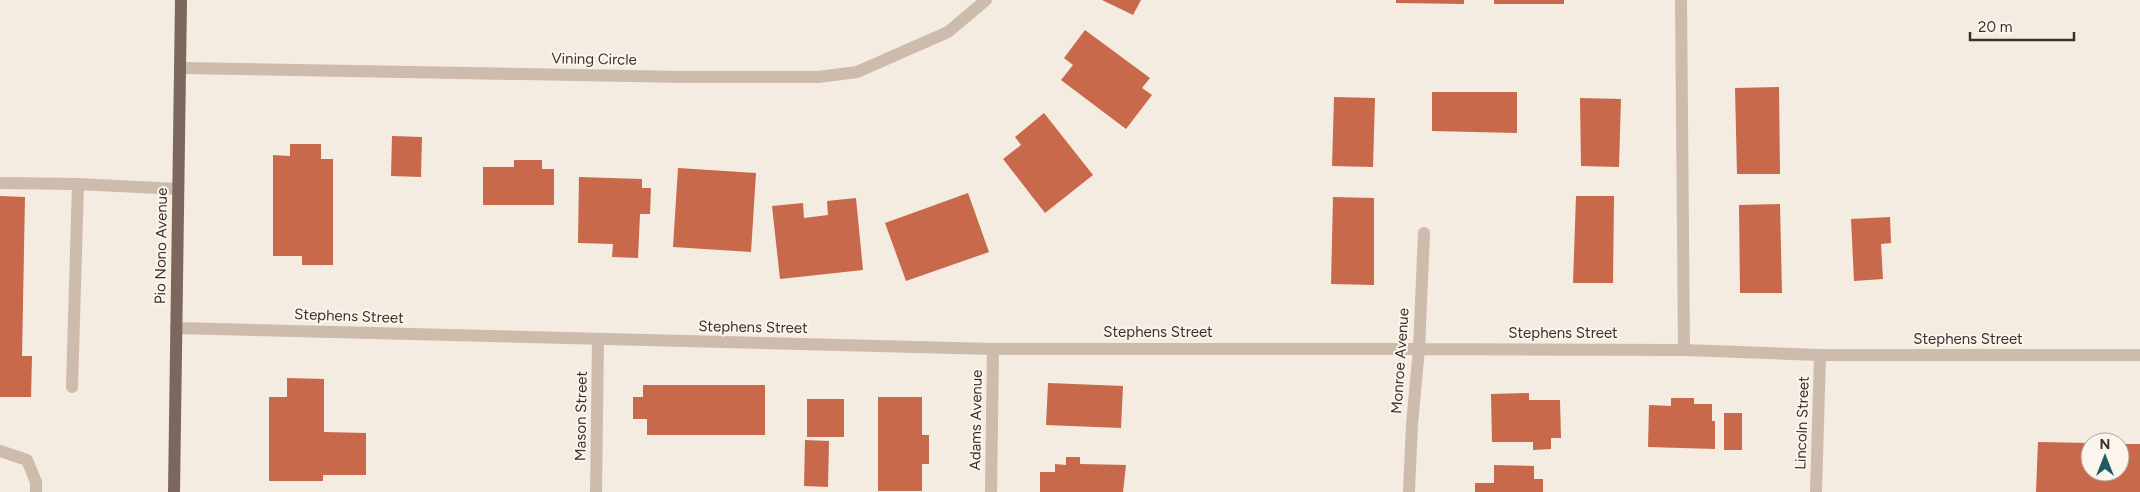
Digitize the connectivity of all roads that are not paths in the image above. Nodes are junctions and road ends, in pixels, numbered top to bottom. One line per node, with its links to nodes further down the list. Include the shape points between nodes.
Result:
1 (181, 0): 4 (main road, Pio Nono Avenue)
2 (986, 0): 4 (street, Vining Circle, via 948,32 856,72 818,77)
3 (1681, 0): 13 (street)
4 (181, 68): 7 (main road, Pio Nono Avenue)
5 (0, 183): 6 (street)
6 (78, 184): 7 (street); 16 (street)
7 (178, 189): 9 (main road, Pio Nono Avenue)
8 (1424, 233): 12 (street, Monroe Avenue)
9 (176, 328): 10 (street, Stephens Street); 19 (main road, Pio Nono Avenue)
10 (598, 340): 11 (street, Stephens Street); 20 (street, Mason Street)
11 (993, 349): 12 (street, Stephens Street); 21 (street, Adams Avenue)
12 (1419, 349): 13 (street, Stephens Street); 22 (street, Monroe Avenue)
13 (1684, 350): 14 (street, Stephens Street)
14 (1820, 355): 15 (street, Stephens Street); 23 (street, Lincoln Street)
15 (2140, 355)
16 (72, 387)
17 (0, 451): 18 (street, via 27,460 36,482)
18 (36, 492)
19 (174, 492)
20 (596, 492)
21 (991, 492)
22 (1409, 492)
23 (1816, 492)

